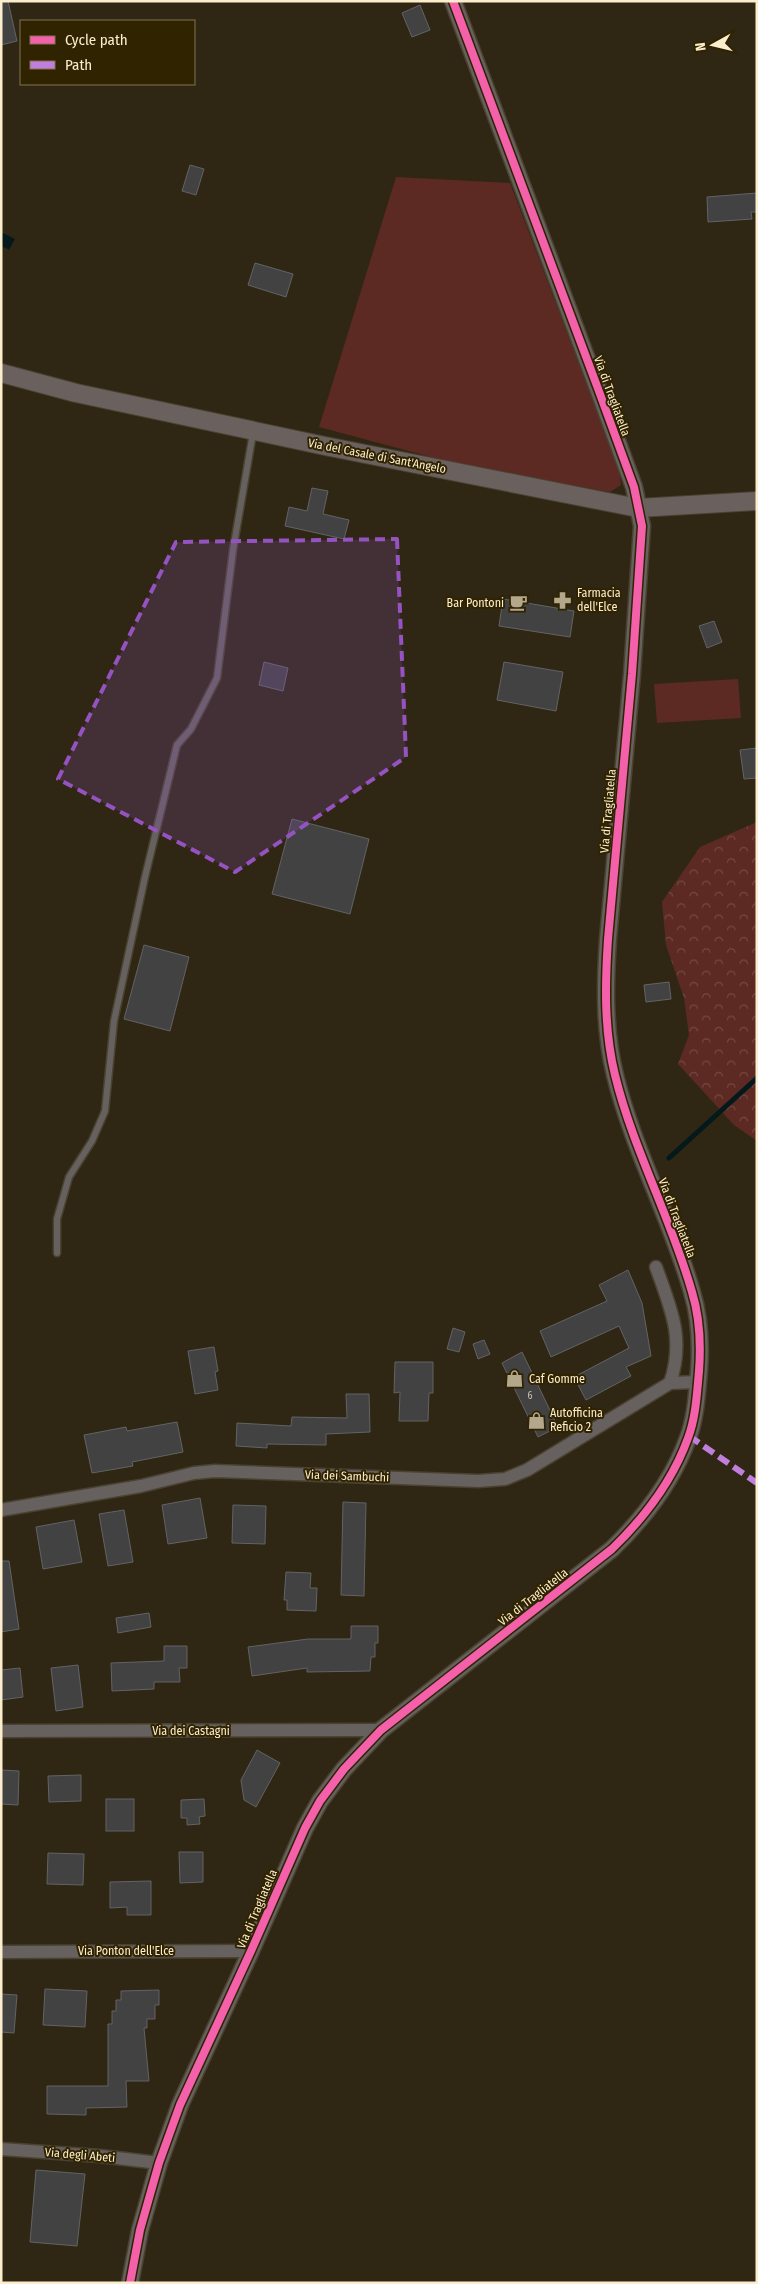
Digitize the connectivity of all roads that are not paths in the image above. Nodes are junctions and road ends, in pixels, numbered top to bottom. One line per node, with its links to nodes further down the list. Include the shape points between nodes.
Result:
1 (453, 1): 5 (street, Via di Tragliatella, via 634,487)
2 (1, 373): 3 (main road, Via del Casale di Sant'Angelo)
3 (254, 431): 5 (main road, Via del Casale di Sant'Angelo); 6 (lane, via 233,550 217,678 191,729 177,745 114,1021 105,1111 92,1141 69,1177 57,1219)
4 (757, 501): 5 (main road, Via del Casale di Sant'Angelo)
5 (638, 508): 8 (street, Via di Tragliatella, via 642,526 608,939 605,982 607,1027 615,1074 628,1117 693,1293 701,1342)
6 (57, 1254)
7 (656, 1267): 9 (street, via 673,1315 677,1339 678,1358)
8 (698, 1382): 9 (street, Via dei Sambuchi); 11 (street, Via di Tragliatella, via 689,1436 677,1462 635,1527 612,1550)
9 (670, 1383): 10 (street, Via dei Sambuchi, via 527,1470 505,1479 478,1481 216,1471)
10 (1, 1510)
11 (381, 1730): 12 (street, Via dei Castagni); 13 (street, Via di Tragliatella, via 344,1769 320,1802 283,1876)
12 (1, 1731)
13 (252, 1951): 14 (street, Via Ponton dell'Elce); 16 (street, Via di Tragliatella, via 180,2104)
14 (1, 1952)
15 (1, 2150): 16 (street, Via degli Abeti)
16 (159, 2163): 17 (street, Via di Tragliatella, via 140,2230)
17 (130, 2283)

